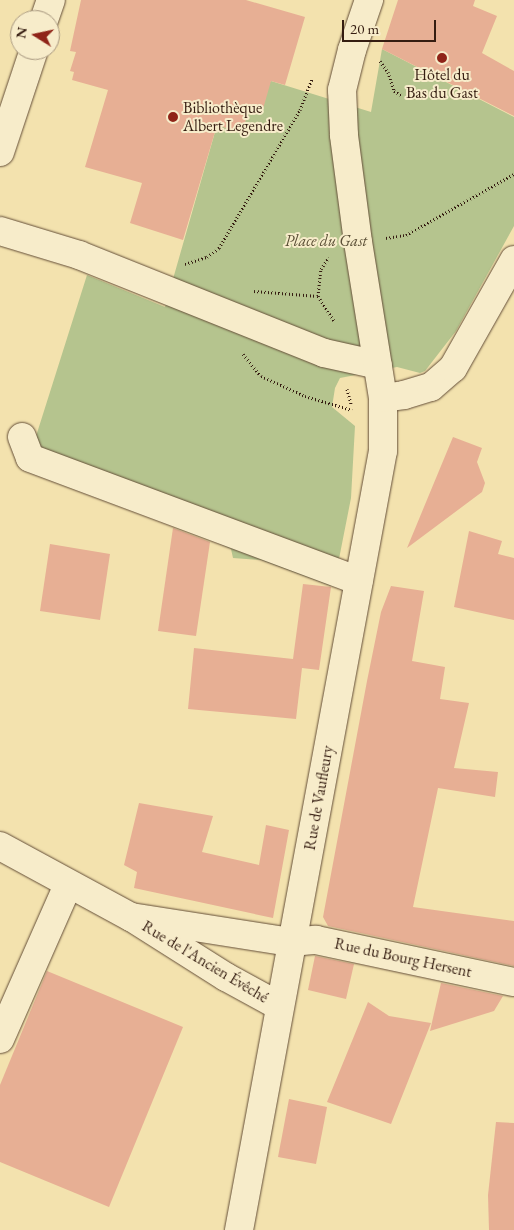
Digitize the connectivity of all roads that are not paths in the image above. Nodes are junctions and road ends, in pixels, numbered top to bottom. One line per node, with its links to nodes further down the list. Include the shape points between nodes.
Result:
1 (369, 0): 6 (street, Rue de Vaufleury, via 342,90 344,135 358,242)
2 (31, 60): 3 (street)
3 (0, 152)
4 (0, 231): 6 (street, via 79,255 324,353)
5 (514, 260): 7 (street, via 453,368 431,386)
6 (378, 365): 7 (street, Rue de Vaufleury)
7 (384, 398): 9 (street, Rue de Vaufleury, via 382,451)
8 (22, 437): 9 (street, via 30,458)
9 (359, 581): 13 (street, Rue de Vaufleury)
10 (0, 846): 11 (street, Rue de l'Ancien Évêché)
11 (68, 885): 12 (street, Rue de l'Ancien Évêché); 16 (street)
12 (131, 917): 13 (street, Rue de l'Ancien Évêché); 15 (street, Rue de l'Ancien Évêché)
13 (291, 942): 14 (street, Rue du Bourg Hersent, via 316,940); 15 (street, Rue de Vaufleury)
14 (514, 982)
15 (279, 1006): 17 (street, Rue de Vaufleury)
16 (0, 1039)
17 (239, 1230)

